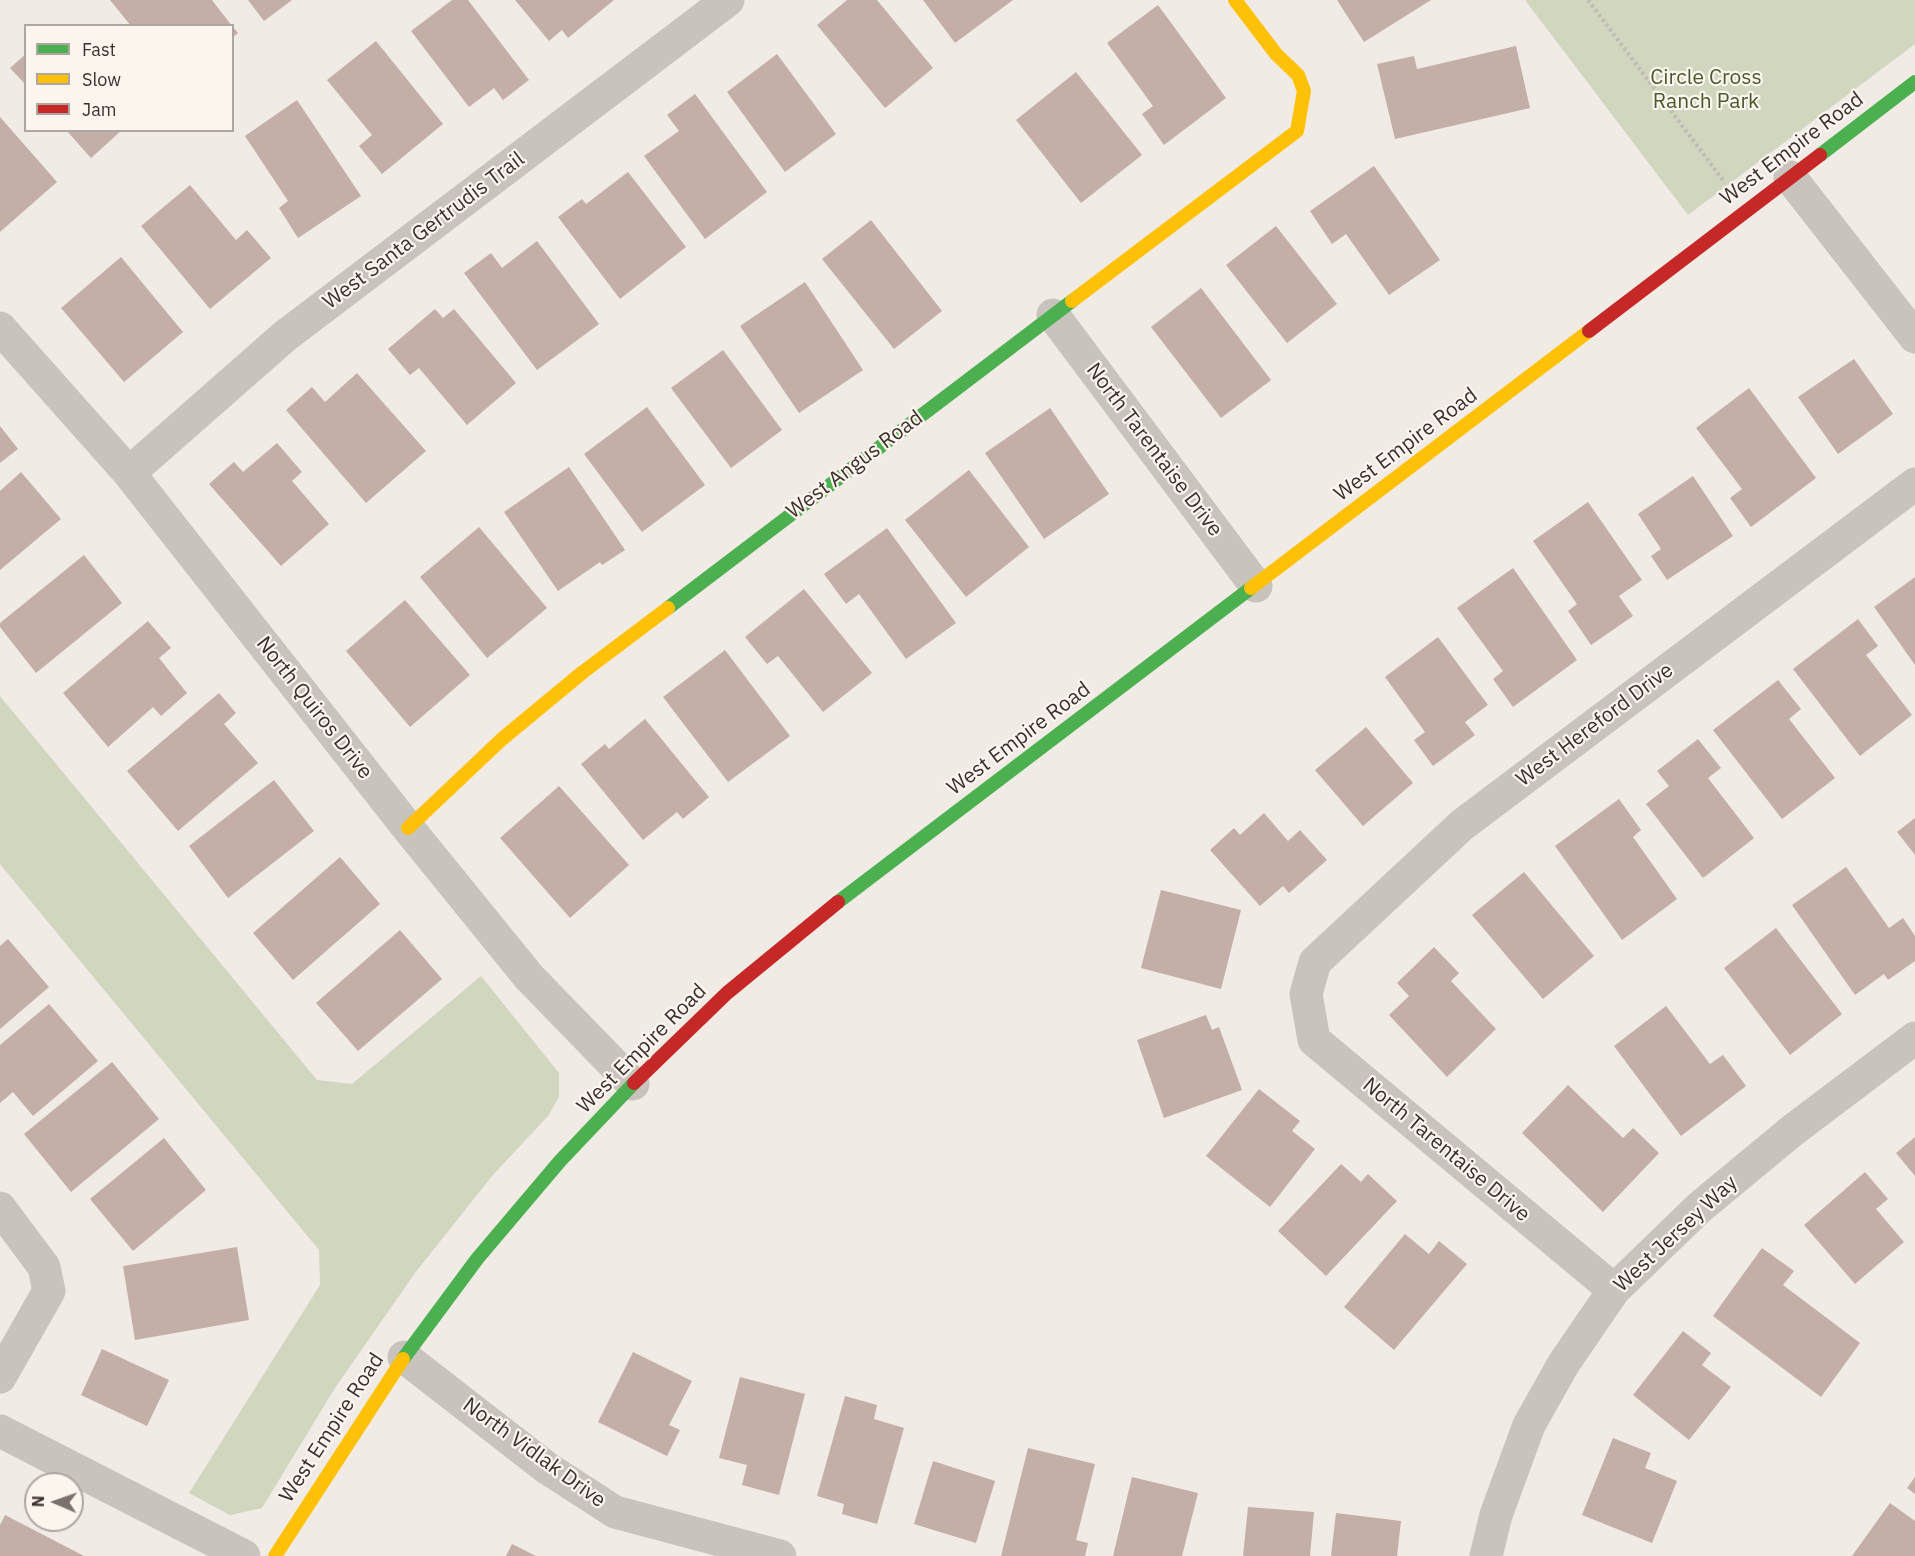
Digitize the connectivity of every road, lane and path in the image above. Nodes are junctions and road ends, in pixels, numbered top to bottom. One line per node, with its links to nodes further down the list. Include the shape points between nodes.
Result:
1 (728, 0): 10 (street, West Santa Gertrudis Trail, via 285,336)
2 (1235, 0): 7 (street, West Angus Road, via 1276,54 1298,75 1304,91 1297,130)
3 (1588, 0): 6 (path)
4 (1915, 82): 5 (street, West Empire Road)
5 (1790, 177): 9 (street); 12 (street, West Empire Road)
6 (1725, 183)
7 (1053, 315): 12 (street, North Tarentaise Drive); 13 (street, West Angus Road, via 583,672 502,739)
8 (0, 328): 10 (street, North Quiros Drive)
9 (1915, 337)
10 (129, 473): 13 (street, North Quiros Drive)
11 (1915, 484): 14 (street, West Hereford Drive, via 1462,825 1315,962)
12 (1256, 586): 16 (street, West Empire Road, via 820,916 728,993)
13 (408, 828): 16 (street, North Quiros Drive, via 529,977)
14 (1306, 994): 18 (street, North Tarentaise Drive, via 1314,1040)
15 (1915, 1038): 18 (street, West Jersey Way, via 1793,1130 1700,1207)
16 (633, 1084): 19 (street, West Empire Road, via 560,1161 477,1259)
17 (0, 1208): 20 (street, via 45,1267 49,1291)
18 (1614, 1290): 25 (street, West Jersey Way, via 1564,1363 1529,1425 1496,1515)
19 (404, 1356): 23 (street, West Empire Road); 24 (street, North Vidlak Drive, via 547,1468 615,1512)
20 (0, 1377)
21 (0, 1431): 22 (street)
22 (244, 1556)
23 (275, 1556)
24 (780, 1556)
25 (1486, 1556)

